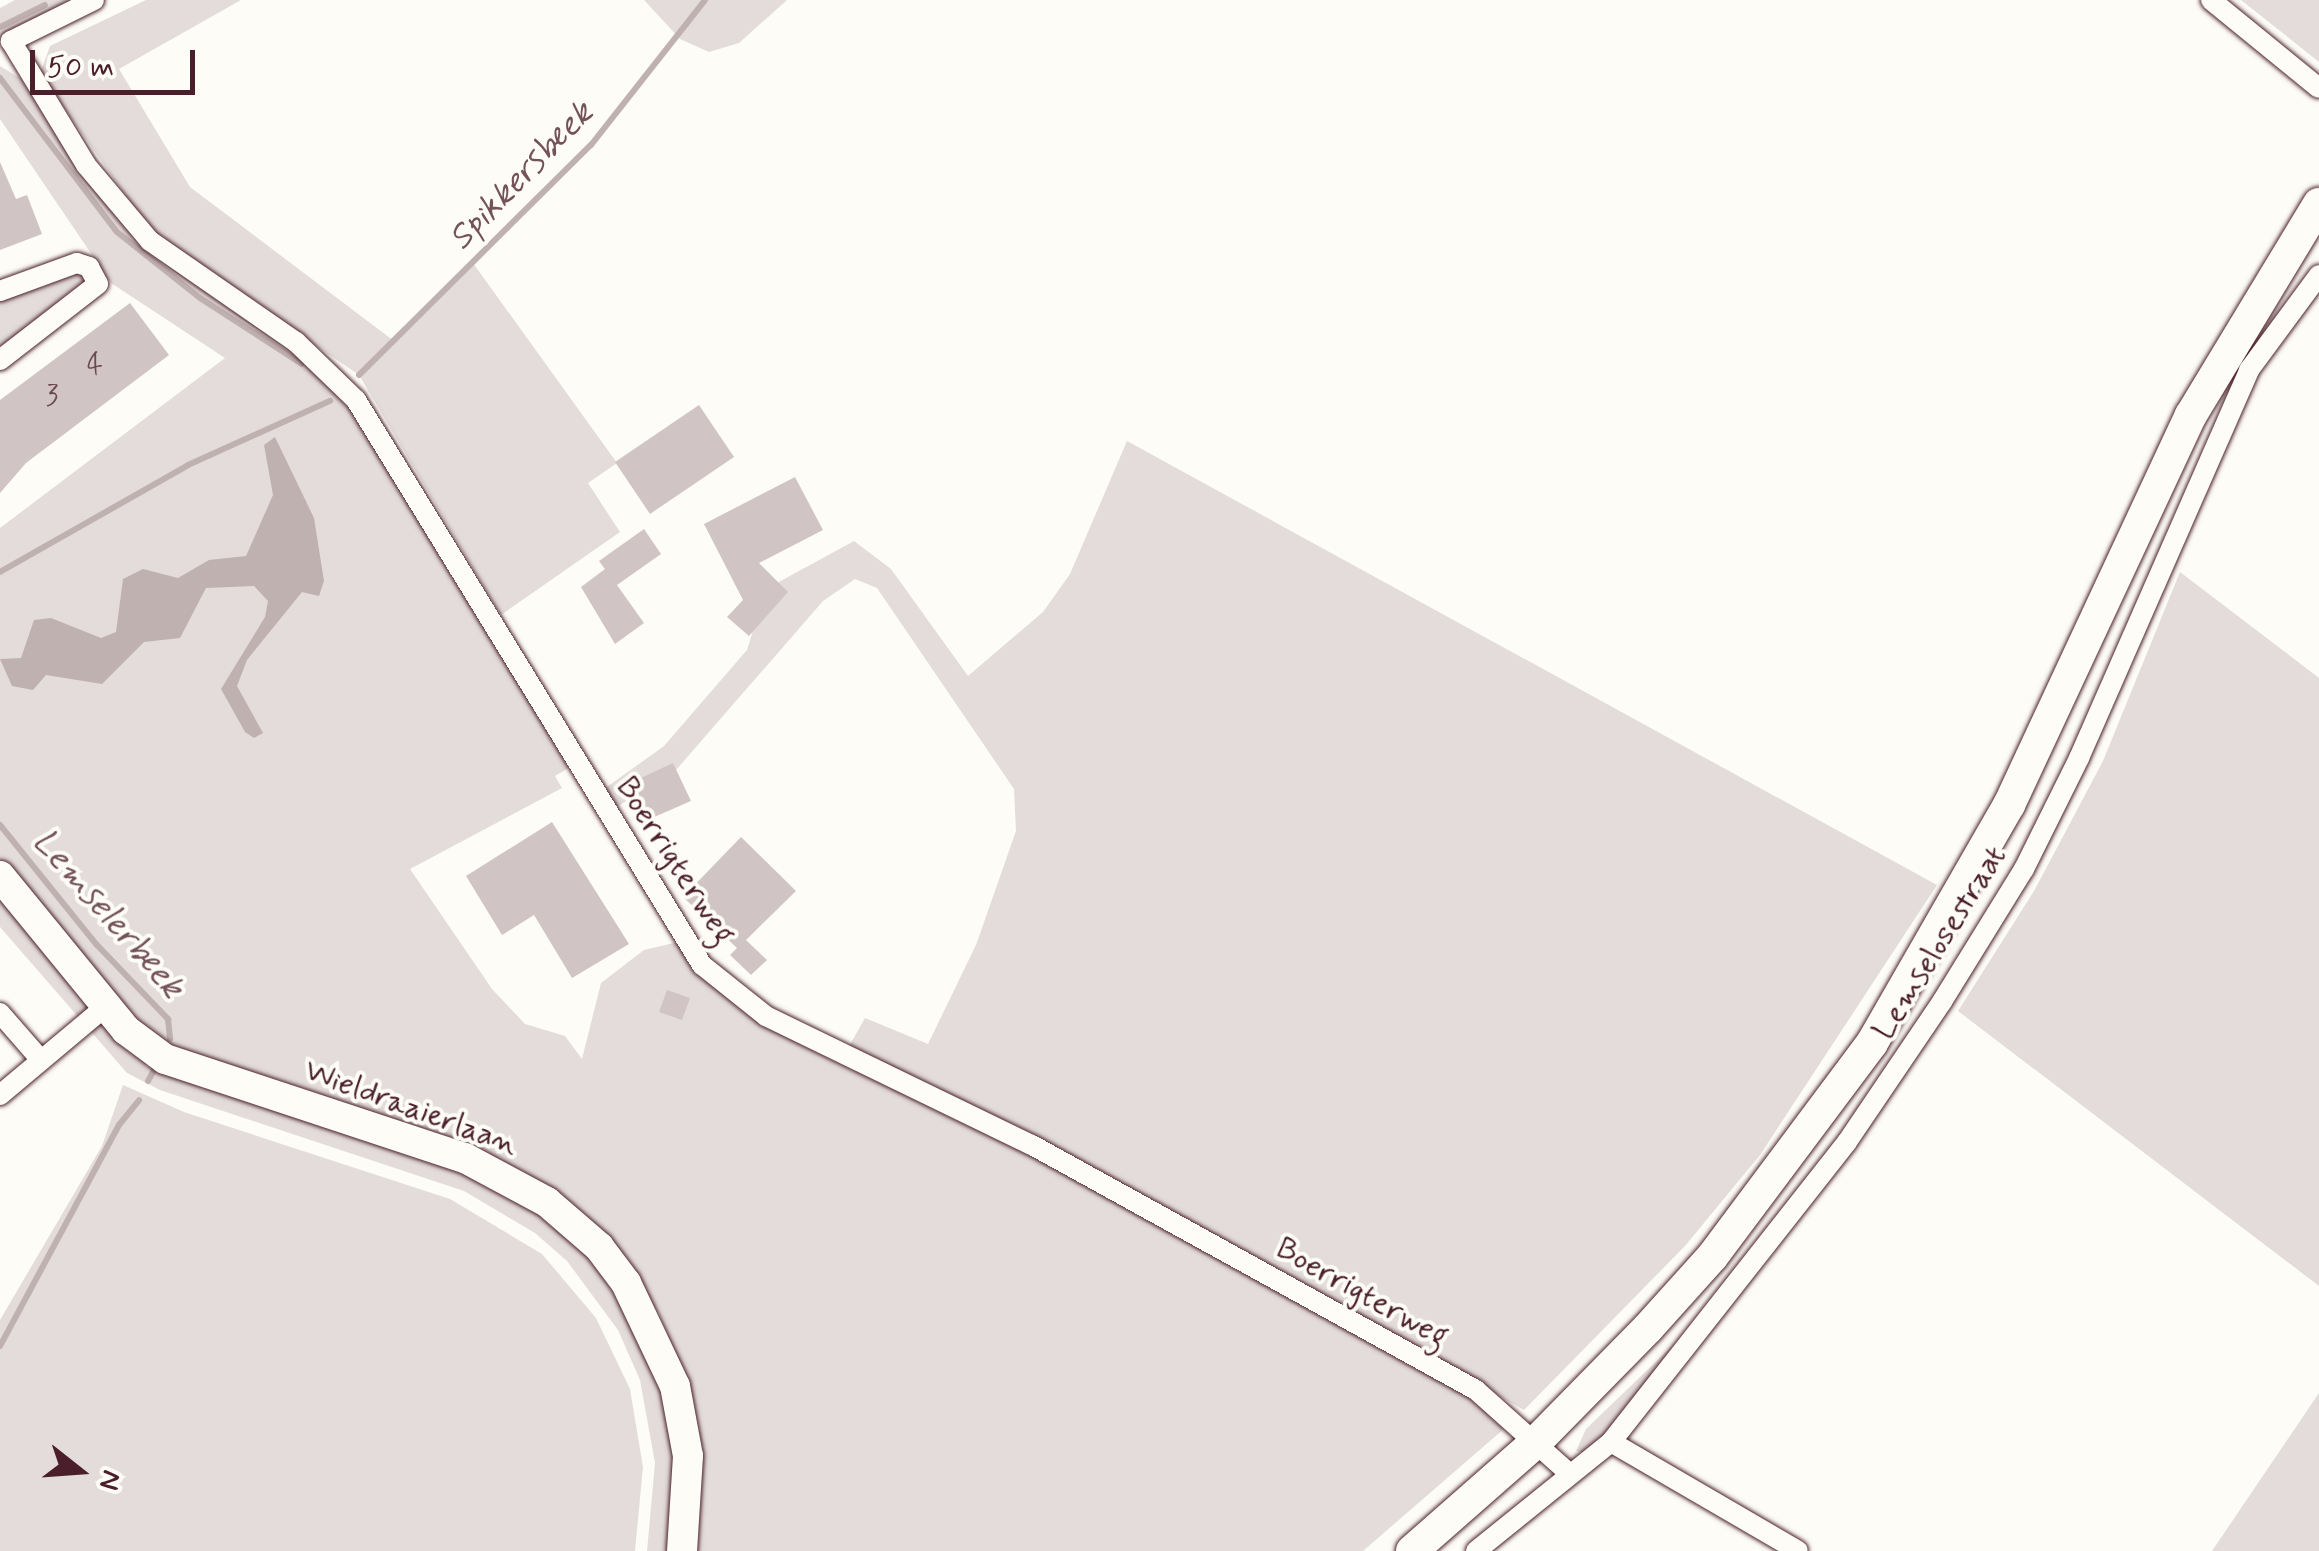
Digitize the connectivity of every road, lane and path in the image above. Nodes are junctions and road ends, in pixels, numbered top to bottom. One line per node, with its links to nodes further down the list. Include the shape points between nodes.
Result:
1 (94, 0): 13 (street, Boerrigterweg, via 10,41 117,207 150,241 296,342 356,400 702,964 766,1016 1032,1146 1476,1390)
2 (2212, 0): 3 (street)
3 (2319, 88)
4 (2319, 204): 13 (main road, via 2191,414 2009,805 1872,1043 1712,1257)
5 (2319, 275): 14 (street, Lemselosestraat, via 2249,370 2079,758 2014,885 1847,1142)
6 (0, 291): 7 (street, via 77,263 89,267 98,284)
7 (0, 360)
8 (0, 876): 9 (street, Wieldraaierlaan)
9 (106, 1006): 11 (street); 16 (street, Wieldraaierlaan, via 165,1059 465,1158 512,1180 577,1226 626,1283 675,1386 688,1456)
10 (0, 1013): 11 (street)
11 (40, 1060): 12 (street)
12 (0, 1095)
13 (1537, 1441): 15 (street, Boerrigterweg); 17 (main road)
14 (1611, 1442): 15 (street, Lemselosestraat); 19 (street)
15 (1570, 1474): 18 (street, Lemselosestraat)
16 (682, 1551)
17 (1412, 1551)
18 (1476, 1551)
19 (1798, 1551)

